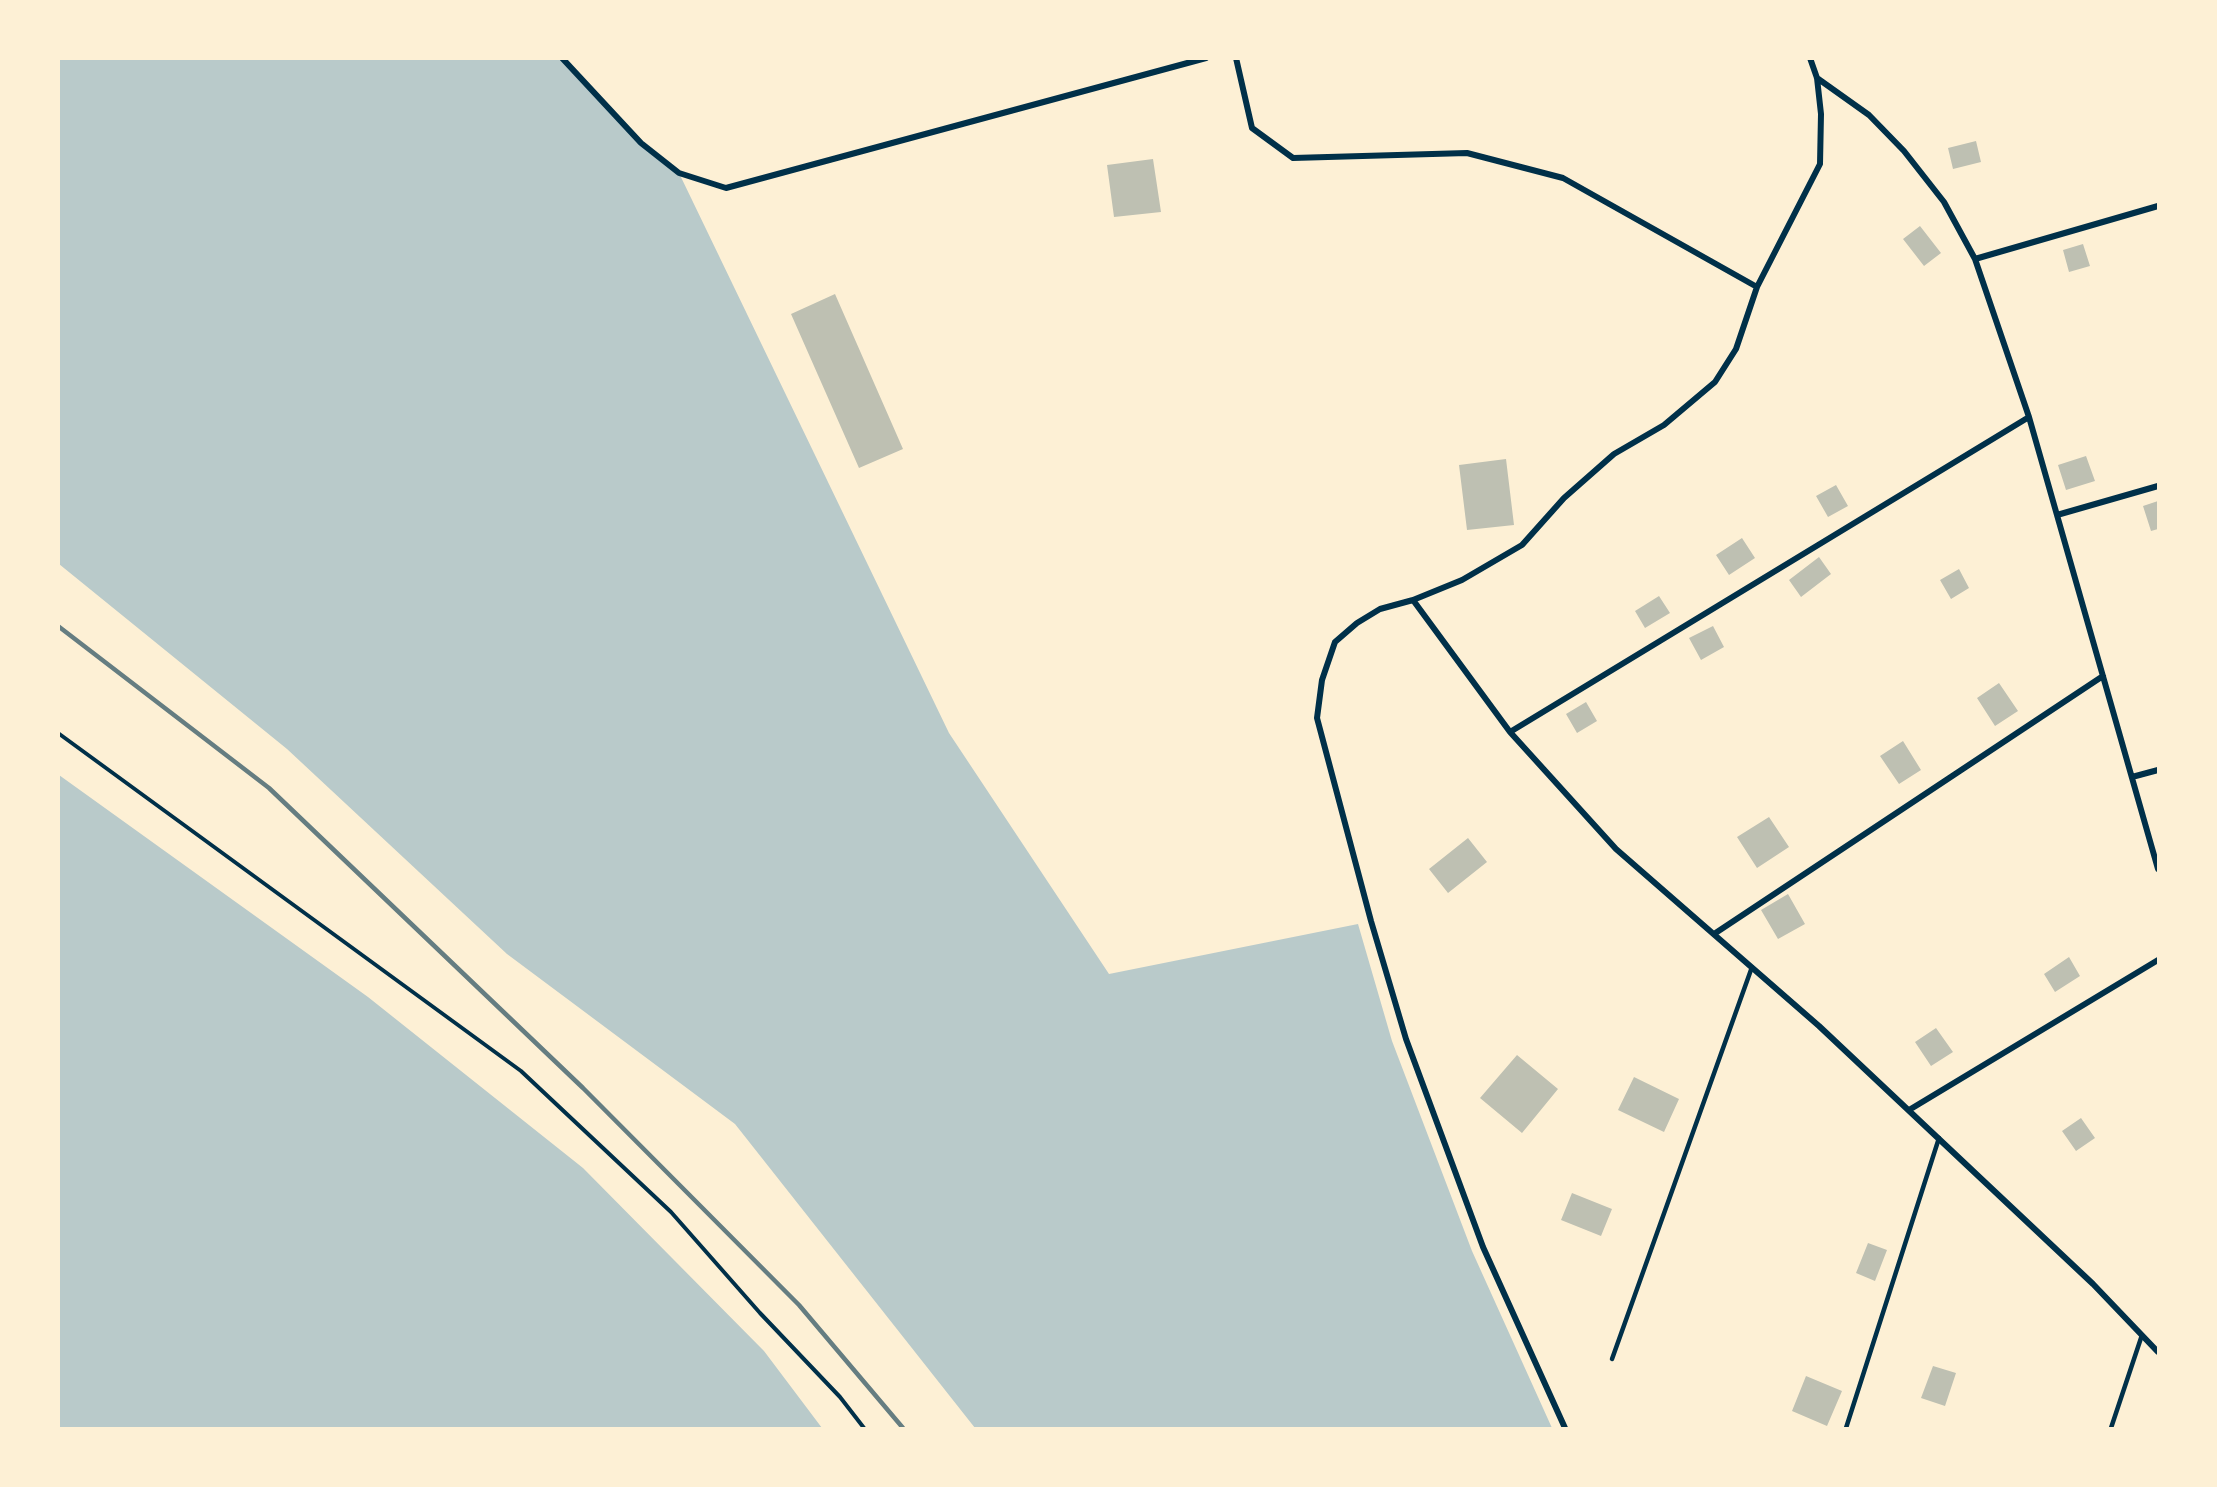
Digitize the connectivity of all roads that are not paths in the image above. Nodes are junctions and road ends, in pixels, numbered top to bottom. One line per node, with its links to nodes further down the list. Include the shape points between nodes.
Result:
1 (562, 58): 2 (street, via 641,142 679,173 726,188)
2 (1206, 58)
3 (1236, 58): 8 (street, via 1252,128 1293,158 1467,153 1563,178)
4 (1810, 58): 5 (street)
5 (1817, 78): 7 (street, via 1869,115 1904,151 1944,202); 8 (street, via 1820,164)
6 (2158, 206): 7 (street)
7 (1975, 259): 9 (street)
8 (1757, 287): 12 (street, via 1736,349 1715,382 1664,424 1614,454 1564,498 1522,545 1462,580)
9 (2029, 417): 11 (street); 14 (street)
10 (2158, 486): 11 (street)
11 (2057, 515): 13 (street)
12 (1413, 600): 14 (street); 26 (street, via 1380,609 1335,642 1322,680 1317,718 1406,1039 1483,1247)
13 (2103, 676): 16 (street); 18 (street)
14 (1510, 732): 18 (street, via 1616,849)
15 (2158, 770): 16 (street)
16 (2132, 777): 17 (street)
17 (2158, 868)
18 (1714, 934): 20 (street)
19 (2158, 960): 21 (street)
20 (1752, 967): 21 (street); 25 (lane)
21 (1909, 1110): 22 (street)
22 (1939, 1138): 23 (street); 27 (lane)
23 (2142, 1335): 24 (street); 28 (lane)
24 (2158, 1353)
25 (1612, 1359)
26 (1565, 1428)
27 (1846, 1428)
28 (2111, 1428)

